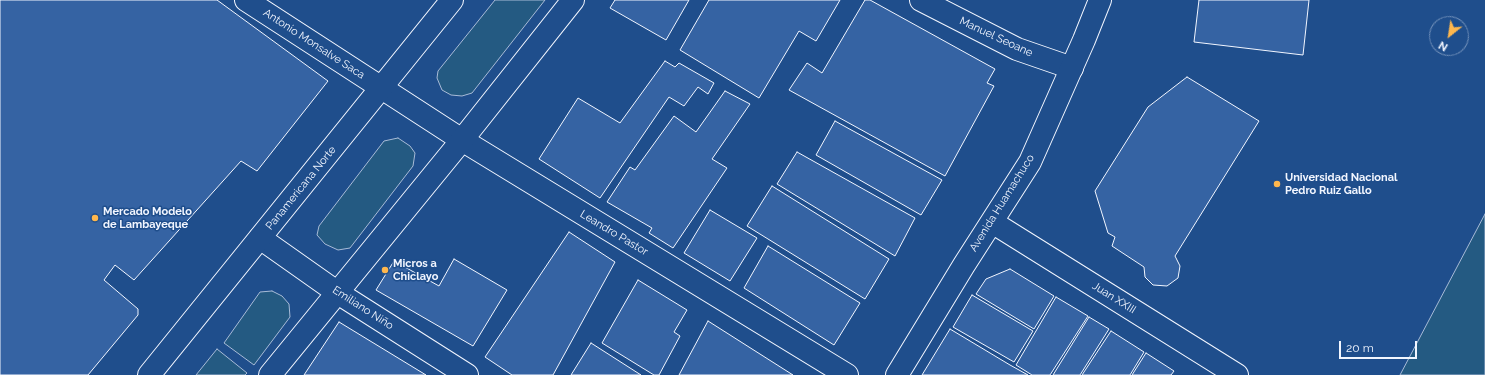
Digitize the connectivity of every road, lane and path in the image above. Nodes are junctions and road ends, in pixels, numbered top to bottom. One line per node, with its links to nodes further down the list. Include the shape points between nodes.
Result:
1 (246, 0): 7 (main road, Antonio Monsalve Saca)
2 (452, 0): 7 (main road, Panamericana Norte)
3 (573, 0): 8 (main road)
4 (922, 0): 6 (main road, Manuel Seoane, via 1017,49)
5 (1100, 0): 6 (main road, Avenida Huamachuco)
6 (1072, 68): 9 (main road, Avenida Huamachuco, via 1030,162)
7 (382, 88): 8 (main road, Leandro Pastor); 10 (main road, Panamericana Norte)
8 (462, 140): 11 (main road); 15 (main road, Leandro Pastor)
9 (992, 222): 16 (main road, Avenida Huamachuco); 17 (main road, Juan XXIII)
10 (260, 238): 11 (main road, Emiliano Niño); 12 (main road, Panamericana Norte)
11 (338, 293): 13 (main road); 14 (main road, Emiliano Niño)
12 (148, 375)
13 (270, 375)
14 (467, 375)
15 (847, 375)
16 (897, 375)
17 (1237, 375)

